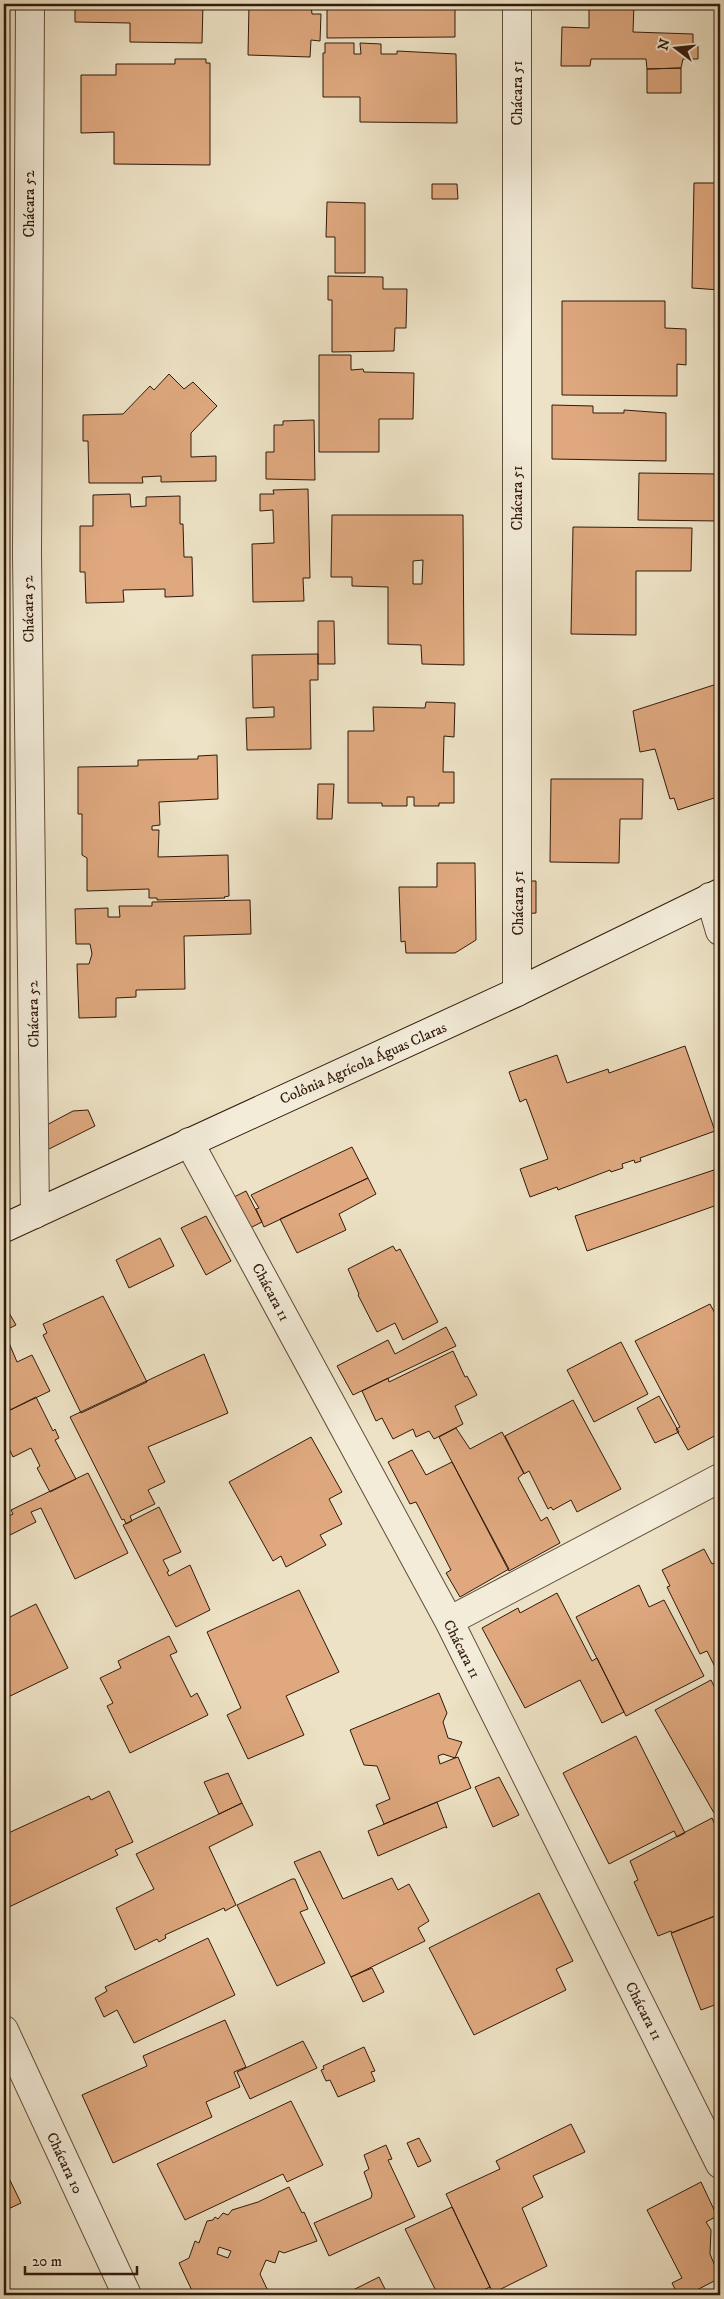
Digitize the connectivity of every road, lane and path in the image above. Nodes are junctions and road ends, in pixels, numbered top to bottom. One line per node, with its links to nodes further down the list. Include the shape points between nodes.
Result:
1 (30, 4): 7 (street, Chácara 52, via 27,554)
2 (517, 4): 5 (street, Chácara 51)
3 (715, 895): 4 (street); 5 (street, Colônia Agrícola Águas Claras)
4 (720, 931)
5 (517, 992): 6 (street, Colônia Agrícola Águas Claras)
6 (189, 1142): 7 (street, Colônia Agrícola Águas Claras); 10 (street, Chácara 11)
7 (34, 1214): 8 (street, Colônia Agrícola Águas Claras)
8 (4, 1228)
9 (720, 1478): 10 (street)
10 (449, 1622): 12 (street, Chácara 11)
11 (4, 2030): 13 (street, Chácara 10)
12 (720, 2164)
13 (127, 2295)

